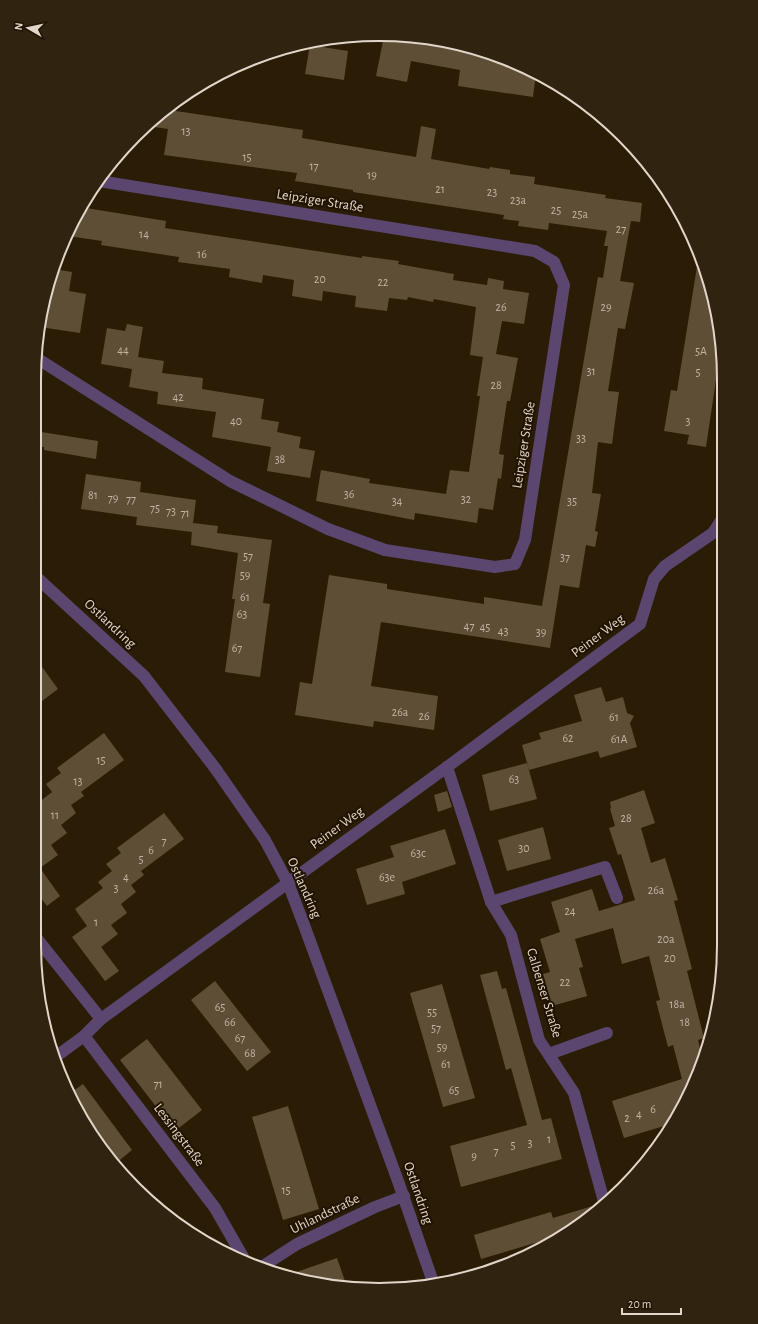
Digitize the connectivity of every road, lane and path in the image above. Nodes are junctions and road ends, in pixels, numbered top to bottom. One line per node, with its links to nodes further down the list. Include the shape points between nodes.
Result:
1 (105, 182): 2 (street, Leipziger Straße, via 535,251 554,262 564,285 525,540 515,564 495,567 385,550 328,529 230,481)
2 (42, 361)
3 (717, 527): 5 (street, Peiner Weg, via 713,533 665,566 654,579 640,624)
4 (41, 582): 6 (street, Ostlandring, via 144,676 215,768 265,840)
5 (448, 767): 6 (street, Peiner Weg); 8 (street, Calbenser Straße)
6 (288, 883): 10 (street, Peiner Weg); 15 (street, Ostlandring)
7 (617, 898): 8 (street, via 605,867)
8 (491, 902): 14 (street, Calbenser Straße, via 511,936 539,1040)
9 (41, 944): 10 (street)
10 (101, 1019): 12 (street, Peiner Weg)
11 (607, 1033): 14 (street)
12 (84, 1036): 13 (street, Peiner Weg); 17 (street, Lessingstraße, via 215,1208)
13 (59, 1054)
14 (549, 1054): 16 (street, Calbenser Straße, via 574,1092)
15 (404, 1196): 18 (street, Uhlandstraße, via 297,1244); 19 (street, Ostlandring)
16 (603, 1198)
17 (241, 1253)
18 (267, 1264)
19 (431, 1279)

